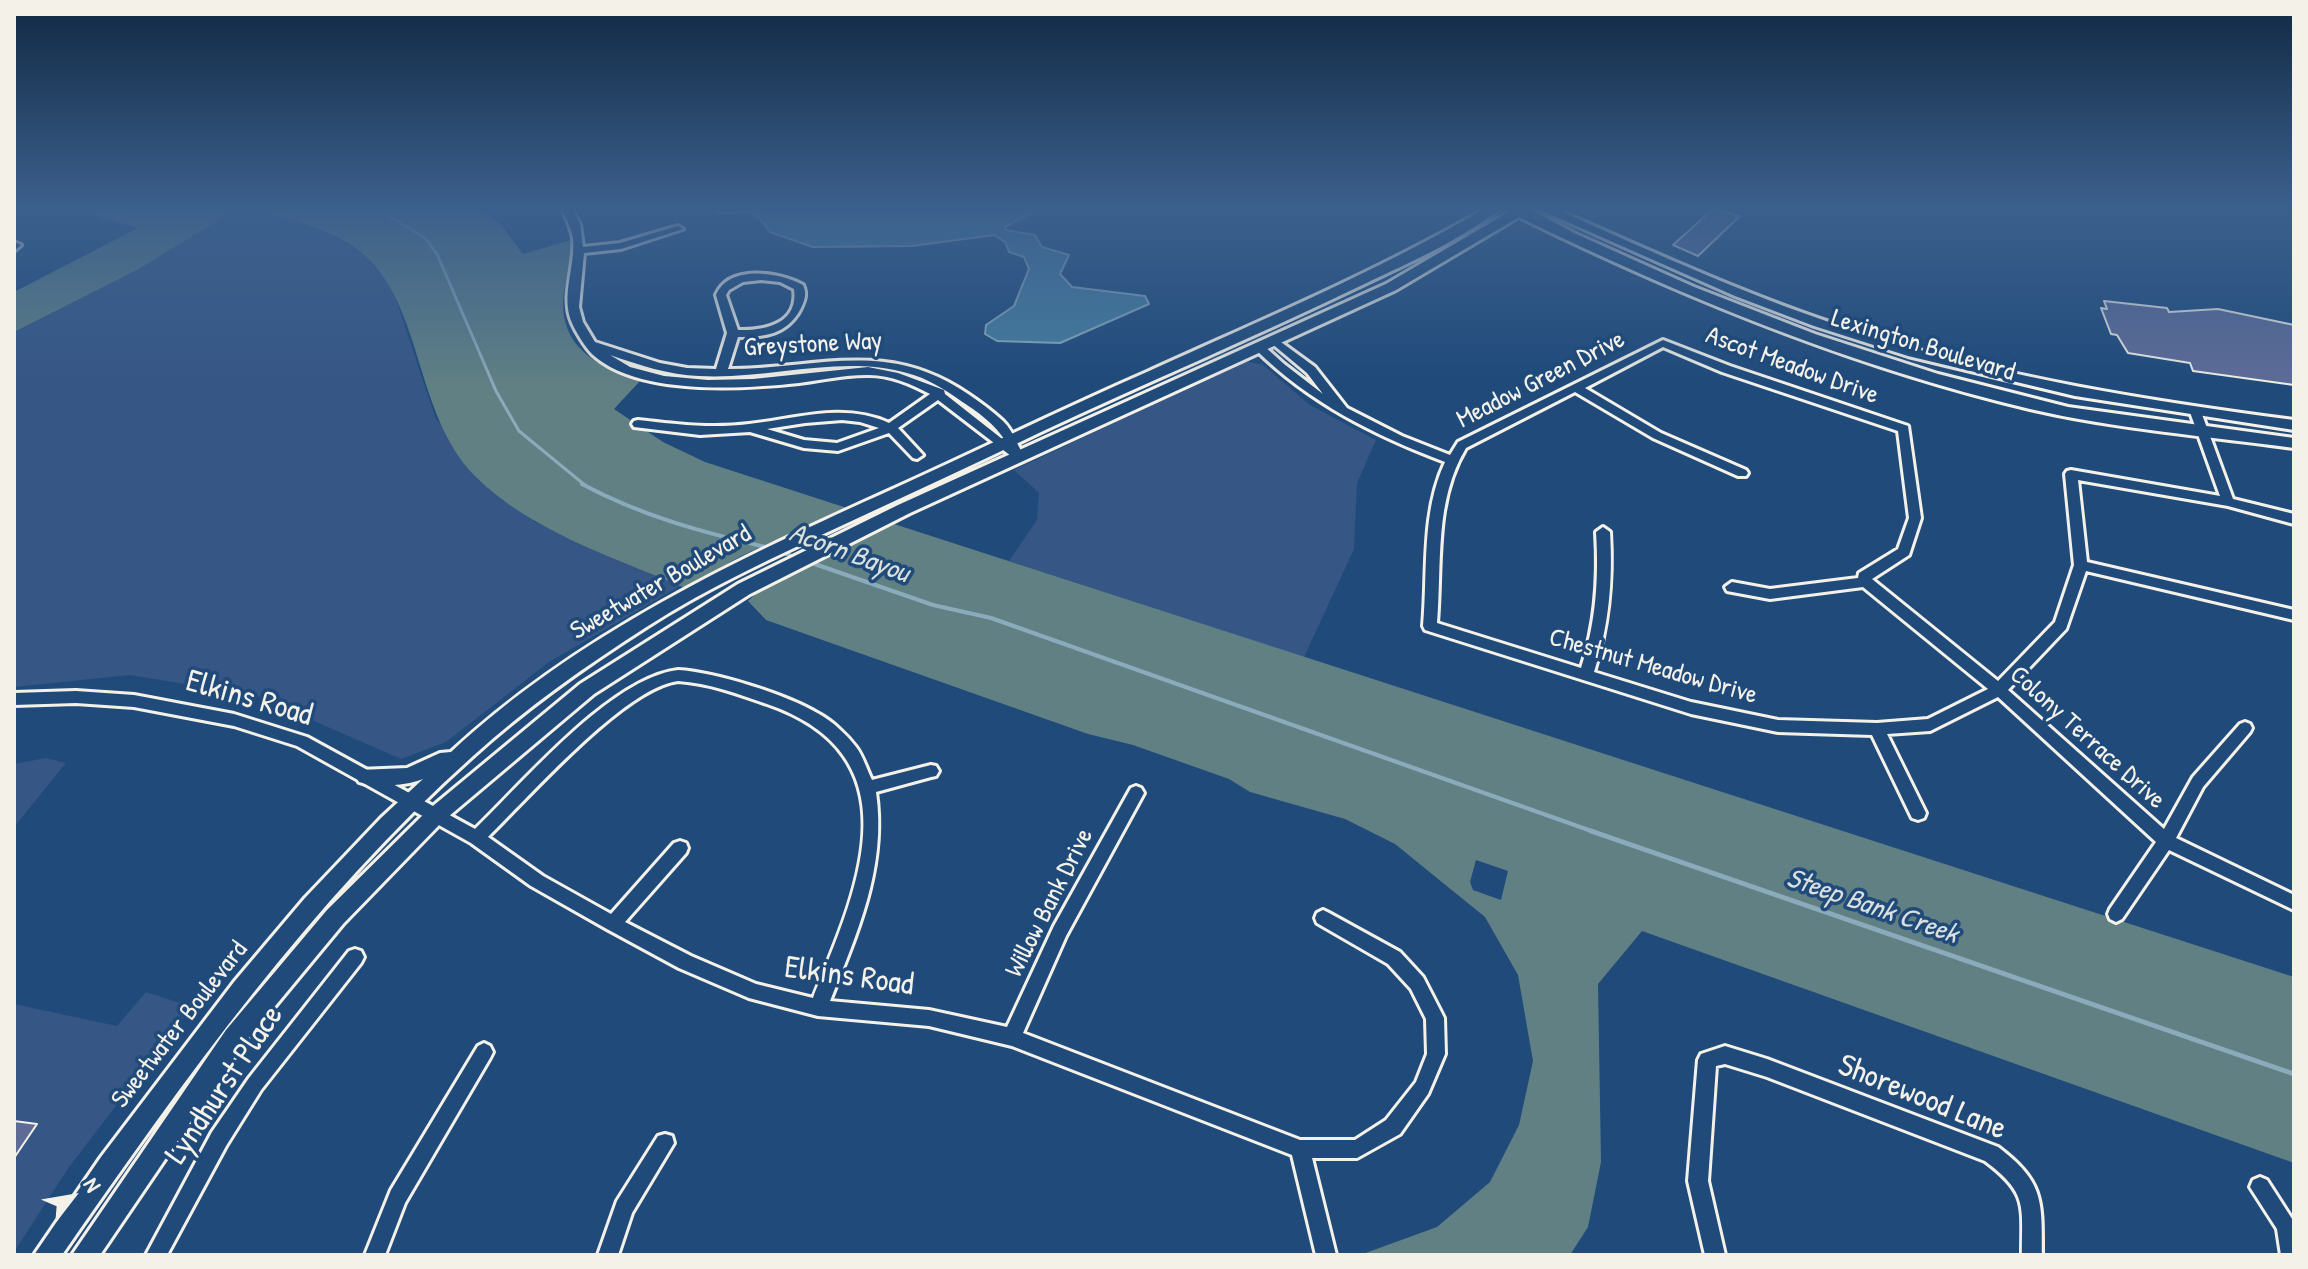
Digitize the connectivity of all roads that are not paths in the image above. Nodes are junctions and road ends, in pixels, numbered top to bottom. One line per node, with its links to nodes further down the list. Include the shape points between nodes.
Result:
1 (578, 268): 15 (street, Greystone Way, via 573,306 579,329 618,366)
2 (1385, 268): 6 (main road, Sweetwater Boulevard)
3 (1422, 268): 7 (main road, Sweetwater Boulevard)
4 (1653, 268): 14 (main road, Lexington Boulevard, via 1710,299)
5 (1667, 268): 10 (main road, Lexington Boulevard)
6 (1373, 275): 7 (main road); 8 (main road, Sweetwater Boulevard)
7 (1391, 287): 11 (main road, Sweetwater Boulevard)
8 (1251, 332): 11 (main road); 12 (main road); 27 (main road, Sweetwater Boulevard)
9 (733, 333): 9 (street, via 721,295 731,282 778,278 799,287 799,303 781,327 762,334); 17 (street)
10 (1859, 337): 14 (main road); 21 (main road, Lexington Boulevard, via 2043,385)
11 (1274, 340): 12 (main road, Sweetwater Boulevard); 20 (street, via 1311,370)
12 (1259, 347): 20 (street, via 1306,390); 30 (main road, Sweetwater Boulevard)
13 (1679, 349): 18 (street, Meadow Green Drive, via 1663,343); 37 (street, Ascot Meadow Drive, via 1904,429 1915,518 1904,552 1864,576)
14 (1850, 351): 26 (main road, Lexington Boulevard, via 1996,396)
15 (644, 369): 16 (street, Greystone Way, via 714,384); 17 (street, Greystone Way)
16 (799, 372): 17 (street, Greystone Way); 19 (street, Greystone Way, via 891,373); 27 (street, Greystone Way, via 888,363 930,373 950,383)
17 (721, 373)
18 (1577, 388): 31 (street, Meadow Green Drive, via 1462,445); 32 (street, via 1631,425)
19 (940, 393): 25 (street); 27 (street, Greystone Way)
20 (1342, 411): 31 (street)
21 (2196, 412): 23 (main road, Lexington Boulevard); 26 (street)
22 (638, 424): 24 (street, via 700,431)
23 (2294, 425)
24 (750, 428): 25 (street, via 820,417); 25 (street, via 804,444 838,447)
25 (890, 428): 29 (street)
26 (2204, 430): 28 (main road, Lexington Boulevard); 33 (street)
27 (1006, 442): 30 (street, Greystone Way); 46 (main road, Sweetwater Boulevard, via 717,577 572,668)
28 (2294, 443)
29 (917, 455)
30 (1019, 456): 53 (main road, Sweetwater Boulevard, via 744,589 587,689)
31 (1451, 460): 40 (street, Meadow Green Drive, via 1436,510)
32 (1742, 473)
33 (2228, 502): 34 (street); 36 (street, Chestnut Meadow Drive, via 2071,474)
34 (2294, 519)
35 (1603, 532): 41 (street, via 1607,587 1601,631)
36 (2081, 565): 39 (street); 42 (street, Chestnut Meadow Drive, via 2061,625)
37 (1866, 582): 38 (street, via 1770,594); 42 (street, Colony Terrace Drive)
38 (1732, 587)
39 (2294, 615)
40 (1430, 626): 41 (street, Chestnut Meadow Drive)
41 (1586, 674): 45 (street, Chestnut Meadow Drive, via 1691,708 1778,726)
42 (1999, 690): 45 (street, Chestnut Meadow Drive, via 1930,725); 55 (street, Colony Terrace Drive)
43 (14, 699): 48 (street, Elkins Road, via 134,701 234,720 302,741)
44 (2245, 728): 55 (street, via 2198,782)
45 (1877, 729): 52 (street)
46 (474, 744): 48 (main road, via 418,773); 51 (main road, Sweetwater Boulevard)
47 (931, 771): 49 (street)
48 (366, 776): 51 (street, Elkins Road)
49 (868, 788): 54 (street, via 853,755 822,723 740,689 677,674 655,681 614,709); 62 (street, via 873,837 860,904)
50 (1136, 793): 63 (street, Willow Bank Drive, via 1060,931)
51 (411, 801): 53 (street, Elkins Road); 68 (main road, Sweetwater Boulevard, via 219,1015)
52 (1918, 813)
53 (435, 816): 54 (street, Elkins Road); 69 (main road, Sweetwater Boulevard, via 335,917 234,1038)
54 (477, 838): 60 (street, Elkins Road, via 537,881)
55 (2166, 841): 57 (street, Colony Terrace Drive); 58 (street)
56 (680, 848): 60 (street)
57 (2294, 903)
58 (2116, 914)
59 (1323, 918): 66 (street, Elkins Road, via 1394,958 1417,983 1435,1018 1436,1054 1422,1088 1393,1127 1357,1149)
60 (613, 924): 62 (street, Elkins Road, via 755,992)
61 (355, 957): 70 (street, Lyndhurst Place, via 255,1084)
62 (818, 1008): 63 (street, Elkins Road, via 929,1018)
63 (1012, 1037): 66 (street, Elkins Road)
64 (484, 1052): 71 (street, via 398,1197)
65 (665, 1143): 72 (street, via 624,1208)
66 (1300, 1149): 73 (street)
67 (2260, 1187): 76 (street, via 2286,1226)
68 (47, 1255)
69 (85, 1255)
70 (156, 1255)
71 (375, 1255)
72 (608, 1255)
73 (1326, 1255)
74 (1715, 1255): 75 (street, Shorewood Lane, via 1698,1181 1707,1060 1725,1055 1991,1154 2020,1175 2031,1199)
75 (2032, 1255)
76 (2291, 1255)

